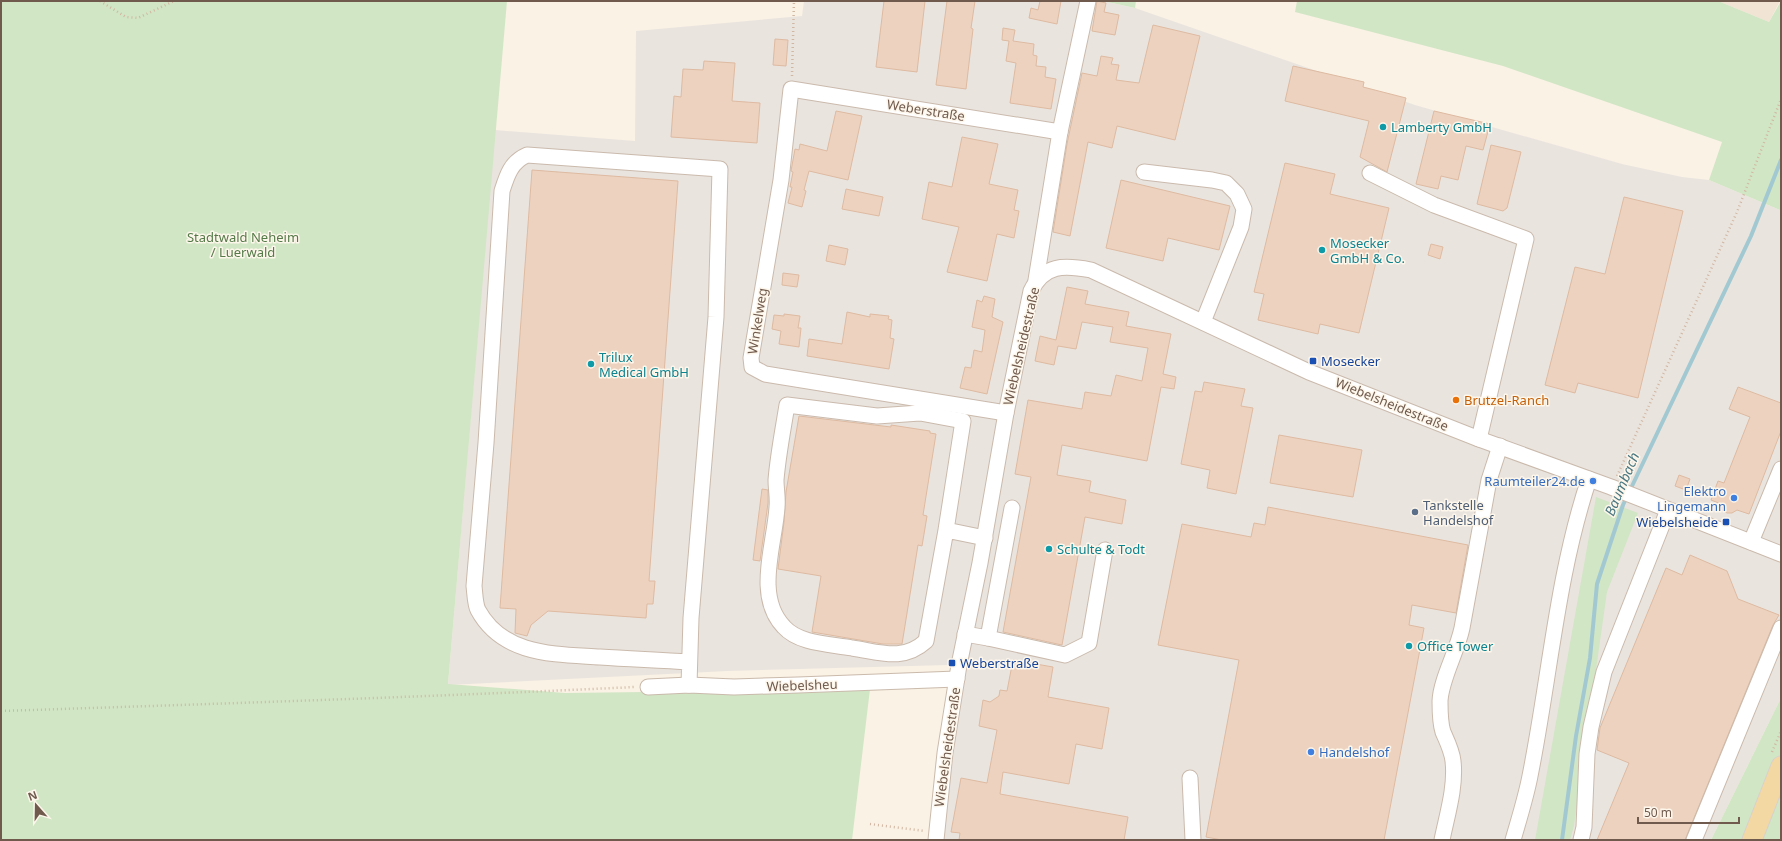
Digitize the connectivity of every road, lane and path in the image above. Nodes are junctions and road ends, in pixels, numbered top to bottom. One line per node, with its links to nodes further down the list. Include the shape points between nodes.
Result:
1 (100, 1): 2 (path, via 126,17 138,18)
2 (174, 1)
3 (794, 1): 5 (path)
4 (1088, 1): 7 (street)
5 (791, 89): 7 (street, Weberstraße); 12 (street, Winkelweg, via 781,180 751,358 752,367 765,374)
6 (1781, 99): 17 (path, via 1737,212)
7 (1060, 132): 10 (street)
8 (1144, 172): 11 (street, via 1226,183 1237,194 1244,209 1241,226)
9 (1370, 173): 13 (street, via 1434,205 1526,239)
10 (1036, 280): 11 (street, Wiebelsheidestraße, via 1048,271 1067,266 1091,270); 12 (street, Wiebelsheidestraße, via 1031,291)
11 (1204, 322): 13 (street, Wiebelsheidestraße, via 1309,372)
12 (1006, 414): 21 (street, Wiebelsheidestraße)
13 (1479, 439): 14 (street, Wiebelsheidestraße)
14 (1500, 446): 16 (street, Wiebelsheidestraße); 38 (street, via 1489,480 1458,647 1442,688 1442,730 1453,769)
15 (1781, 469): 22 (street)
16 (1589, 479): 17 (street, Wiebelsheidestraße); 39 (street, via 1566,563 1552,633 1530,776)
17 (1615, 488): 19 (street, Wiebelsheidestraße)
18 (1012, 508): 27 (street)
19 (1668, 510): 22 (street, Wiebelsheidestraße); 40 (street, via 1604,672 1587,754 1584,827)
20 (946, 530): 20 (street, via 963,420 920,413 877,416 787,405 776,480 778,506 768,584 770,600 784,628 796,636 811,640 895,655 918,649 926,641); 21 (street)
21 (985, 538): 26 (street, Wiebelsheidestraße)
22 (1751, 542): 24 (street, Wiebelsheidestraße)
23 (1105, 550): 27 (street, via 1089,643 1065,655)
24 (1781, 554)
25 (1781, 628): 41 (street)
26 (965, 634): 27 (street); 29 (street, Wiebelsheidestraße)
27 (988, 638)
28 (689, 662): 28 (street, via 716,317 720,169 527,155 519,158 510,168 502,190 474,586 478,609 502,638 525,650); 30 (street)
29 (956, 679): 30 (street, Wiebelsheu, via 748,686); 36 (street, Wiebelsheidestraße)
30 (689, 684): 31 (street, Wiebelsheu)
31 (648, 687): 32 (path)
32 (1, 711)
33 (1781, 766): 42 (main road)
34 (1190, 778): 37 (street)
35 (870, 824): 36 (path)
36 (936, 836)
37 (1193, 840)
38 (1442, 840)
39 (1513, 840)
40 (1581, 840)
41 (1694, 840)
42 (1752, 840)

